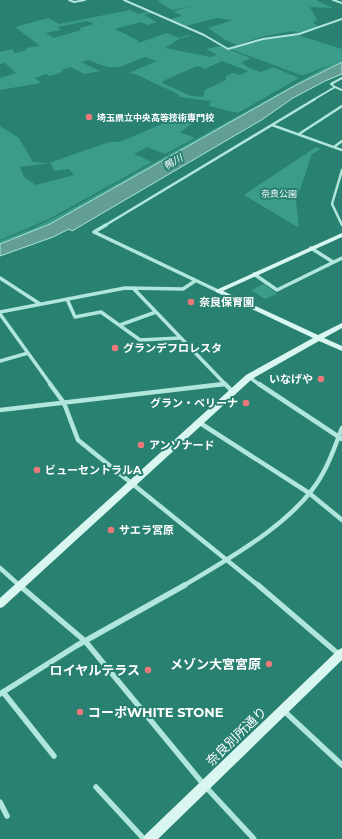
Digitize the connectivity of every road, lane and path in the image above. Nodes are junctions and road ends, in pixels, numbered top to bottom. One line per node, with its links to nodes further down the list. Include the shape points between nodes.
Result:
1 (69, 0): 2 (street)
2 (85, 0)
3 (124, 0): 4 (street, via 204,35 228,49 263,39 299,34)
4 (342, 19)
5 (341, 78): 6 (street, via 331,84)
6 (335, 87): 7 (street); 9 (street)
7 (342, 90)
8 (342, 106): 10 (street)
9 (272, 124): 10 (street); 22 (street, via 94,232)
10 (299, 134): 12 (street)
11 (342, 141): 12 (street)
12 (334, 147): 13 (street)
13 (342, 150)
14 (342, 170): 15 (street, via 332,204)
15 (342, 225)
16 (342, 235): 17 (street)
17 (312, 248): 19 (street); 20 (street)
18 (342, 258): 19 (street)
19 (333, 262): 20 (street, via 277,290)
20 (254, 274): 24 (street)
21 (0, 278): 26 (street)
22 (195, 281): 23 (street, via 183,289); 24 (street)
23 (132, 288): 25 (street); 27 (street)
24 (218, 292): 32 (street)
25 (67, 299): 26 (street); 29 (street, via 75,317 101,312)
26 (40, 304): 28 (street)
27 (156, 312): 29 (street); 31 (street)
28 (0, 313): 34 (street)
29 (120, 325): 31 (street, via 140,340)
30 (342, 325): 32 (street)
31 (180, 338): 37 (street)
32 (318, 338): 33 (street); 36 (street)
33 (342, 349)
34 (28, 353): 35 (street); 39 (street)
35 (0, 361)
36 (249, 377): 38 (street); 43 (street)
37 (224, 384): 38 (street); 39 (street)
38 (233, 392): 41 (street)
39 (64, 403): 40 (street); 44 (street, via 78,440)
40 (0, 410)
41 (200, 422): 44 (street); 45 (street)
42 (342, 428): 43 (street)
43 (340, 437): 45 (street, via 323,474)
44 (134, 483): 47 (street); 49 (street)
45 (309, 493): 46 (street); 47 (street, via 270,531)
46 (342, 520)
47 (228, 559): 51 (street, via 140,612); 52 (street)
48 (0, 568): 49 (street)
49 (20, 586): 50 (street); 51 (street)
50 (0, 604)
51 (85, 640): 53 (street); 57 (street)
52 (341, 655): 54 (street, 奈良別所通り)
53 (2, 693): 55 (street)
54 (282, 710): 56 (street); 57 (street, 奈良別所通り)
55 (54, 756)
56 (342, 764)
57 (204, 785): 62 (street, 奈良別所通り); 63 (street)
58 (96, 787): 61 (street)
59 (0, 802): 60 (street)
60 (7, 816)
61 (144, 839)
62 (149, 839)
63 (254, 839)

